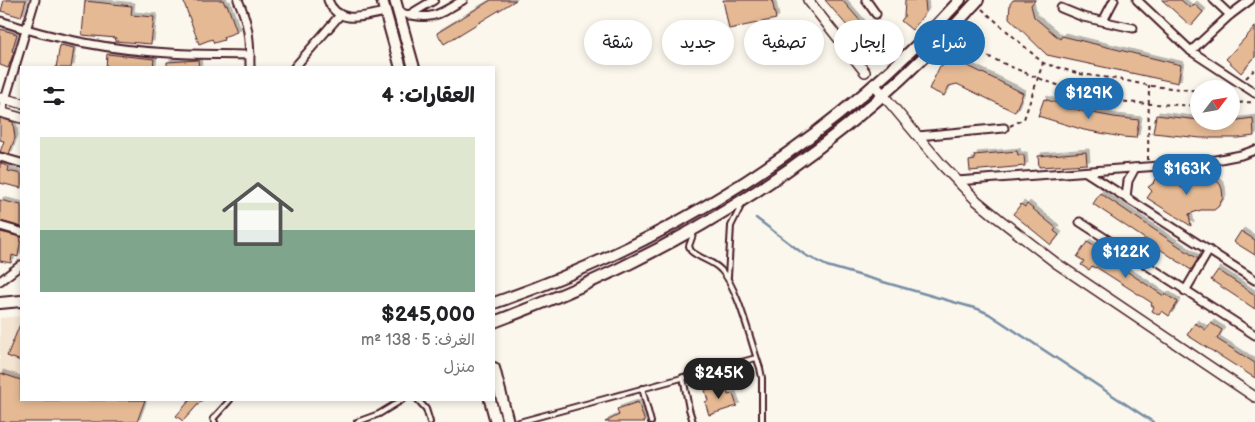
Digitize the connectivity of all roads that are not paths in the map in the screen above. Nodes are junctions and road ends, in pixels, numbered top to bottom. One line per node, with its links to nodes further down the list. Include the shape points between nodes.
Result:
1 (35, 0): 26 (street)
2 (238, 0): 28 (street, via 250,35)
3 (328, 0): 20 (street)
4 (382, 0): 17 (main road)
5 (395, 0): 18 (main road)
6 (434, 0): 21 (street)
7 (462, 0): 21 (street, via 429,18)
8 (808, 0): 33 (street)
9 (866, 0): 19 (street)
10 (960, 0): 34 (main road)
11 (1114, 0): 24 (street)
12 (1137, 0): 27 (street)
13 (1214, 0): 22 (street)
14 (1250, 0): 22 (street)
15 (977, 2): 36 (main road)
16 (1061, 8): 24 (street)
17 (385, 12): 20 (street, via 354,18); 31 (main road)
18 (398, 12): 21 (street); 32 (main road)
19 (876, 14)
20 (340, 15): 30 (street)
21 (408, 15)
22 (1230, 15): 27 (street)
23 (0, 21): 26 (street)
24 (1102, 21): 25 (street)
25 (1133, 28)
26 (26, 29): 28 (street, via 98,45 169,53); 37 (street)
27 (1191, 51): 35 (street)
28 (250, 55): 29 (street)
29 (250, 66)
30 (296, 66)
31 (399, 66)
32 (413, 66)
33 (865, 72): 34 (street)
34 (874, 84): 36 (street); 63 (main road, via 785,156 688,217 585,268)
35 (1255, 93)
36 (884, 96): 42 (street); 50 (main road, via 793,168)
37 (3, 99): 38 (street); 39 (street)
38 (20, 104)
39 (1, 112): 40 (street)
40 (20, 118)
41 (1004, 128): 42 (street)
42 (918, 136): 48 (street)
43 (1255, 151): 46 (street, via 1200,163)
44 (0, 157): 45 (street)
45 (20, 163)
46 (1135, 168): 47 (street); 49 (street, via 1128,180)
47 (1086, 171): 48 (street); 49 (street)
48 (957, 181): 70 (street, via 984,207 1056,264)
49 (1126, 197): 55 (street)
50 (744, 200): 53 (main road); 57 (lane, via 731,226)
51 (1080, 222): 60 (street)
52 (0, 226): 54 (street)
53 (694, 230): 57 (lane, via 691,251); 64 (main road, via 590,283)
54 (20, 232)
55 (1209, 250): 58 (street); 60 (street)
56 (20, 266): 59 (street)
57 (728, 278): 66 (lane)
58 (1255, 280)
59 (0, 281)
60 (1185, 291): 65 (street)
61 (20, 301): 62 (main road)
62 (0, 303)
63 (495, 303)
64 (495, 322)
65 (1255, 335)
66 (756, 358): 68 (lane); 83 (lane, via 762,378)
67 (495, 372): 79 (main road)
68 (683, 378): 69 (lane); 82 (lane)
69 (642, 388): 80 (lane); 81 (lane)
70 (1255, 397)
71 (229, 401): 75 (lane)
72 (400, 401): 76 (lane)
73 (419, 401): 77 (lane)
74 (490, 401): 78 (main road)
75 (213, 421)
76 (357, 422)
77 (430, 422)
78 (496, 422)
79 (508, 422)
80 (519, 422)
81 (651, 422)
82 (693, 422)
83 (762, 422)

